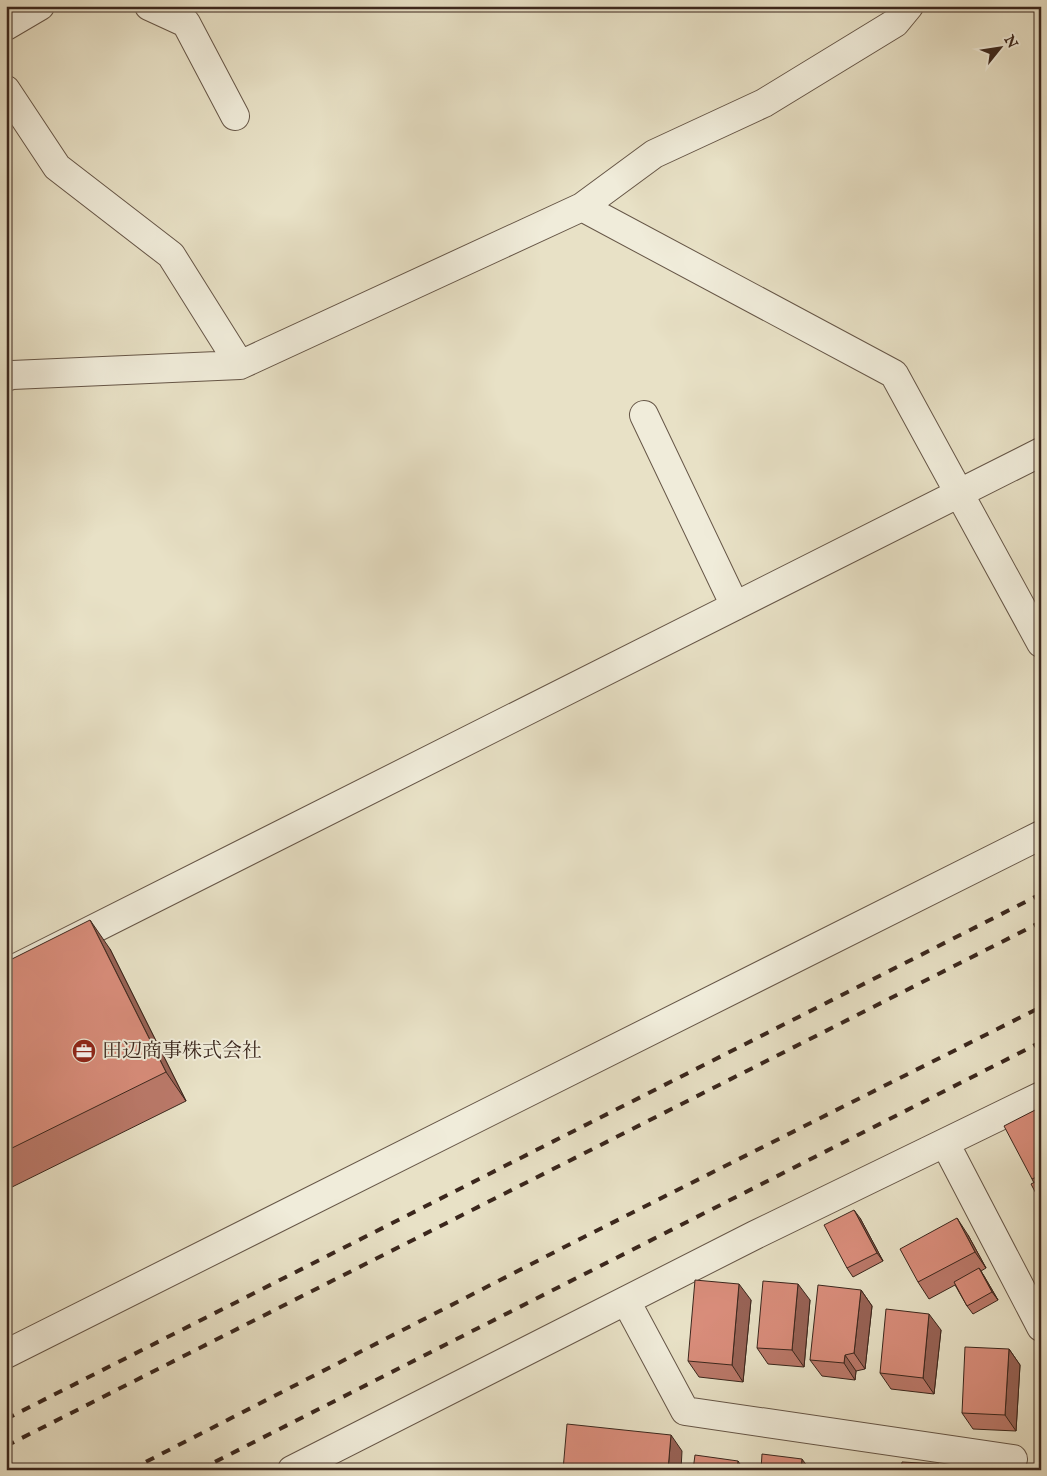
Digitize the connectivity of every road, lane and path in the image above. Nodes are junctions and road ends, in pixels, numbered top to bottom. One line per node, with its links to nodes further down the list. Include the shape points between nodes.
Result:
1 (40, 6): 4 (street)
2 (148, 6): 6 (street, via 186,24)
3 (909, 6): 7 (street, via 895,23 764,103 654,154)
4 (6, 26)
5 (6, 90): 8 (street, via 57,167 171,255)
6 (235, 116)
7 (582, 207): 8 (street); 12 (street, via 894,374)
8 (240, 365): 9 (street)
9 (6, 377)
10 (644, 415): 13 (street)
11 (1041, 452): 12 (street)
12 (960, 493): 13 (street); 14 (street)
13 (735, 606): 16 (street)
14 (1041, 643)
15 (1041, 835): 21 (street)
16 (6, 973)
17 (1041, 1096): 18 (street)
18 (945, 1143): 19 (street); 20 (street)
19 (626, 1301): 22 (street, via 685,1411); 23 (street)
20 (1041, 1327)
21 (6, 1354)
22 (1013, 1458)
23 (292, 1470)

